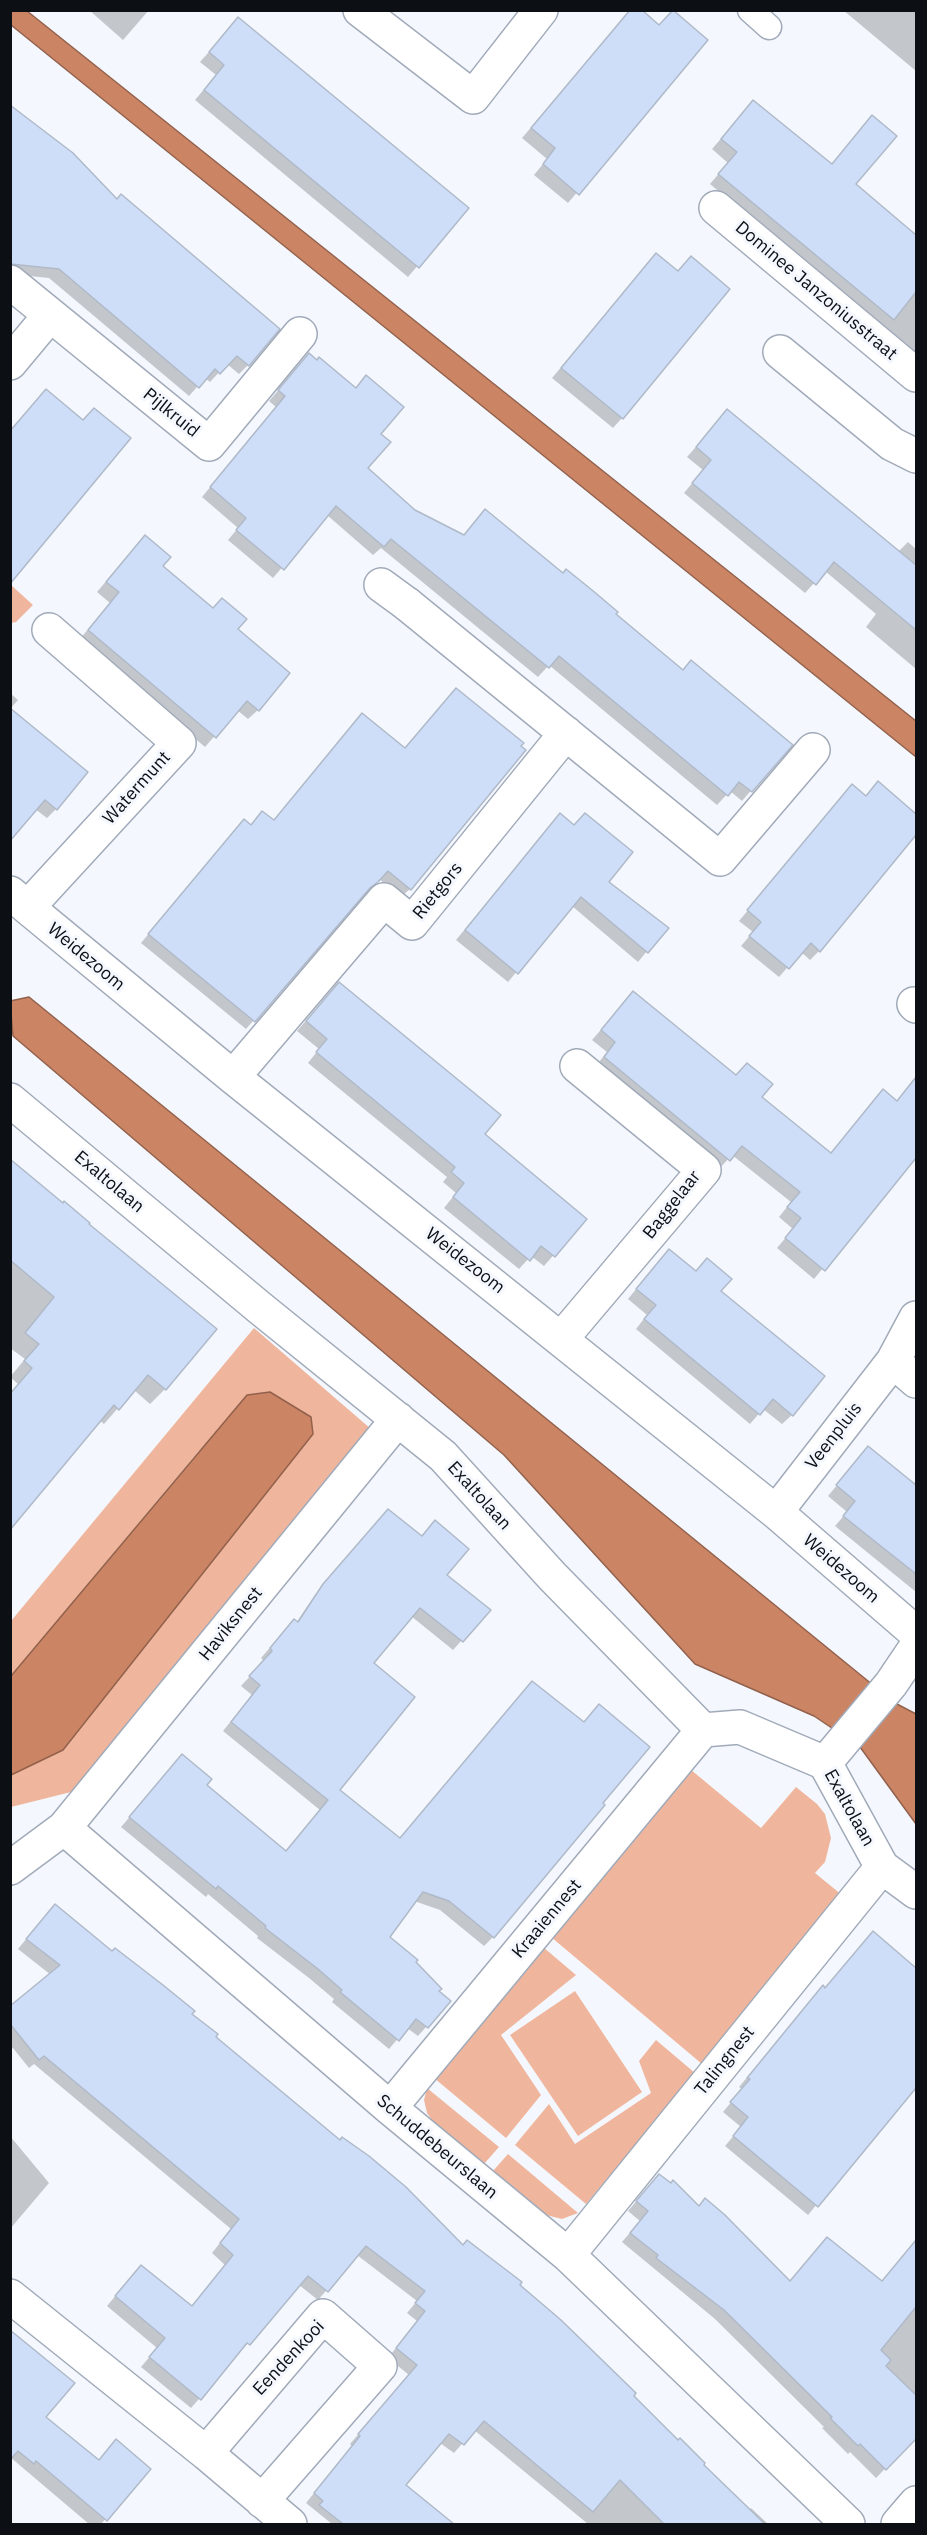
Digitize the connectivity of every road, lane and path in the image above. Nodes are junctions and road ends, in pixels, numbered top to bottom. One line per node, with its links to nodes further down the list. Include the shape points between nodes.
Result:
1 (360, 10): 2 (street, via 473,96)
2 (541, 10)
3 (750, 10): 4 (lane)
4 (769, 27)
5 (716, 208): 11 (street, Dominee Janzoniusstraat)
6 (10, 282): 7 (street, Pijlkruid)
7 (50, 315): 8 (street, Pijlkruid, via 209,444); 10 (street)
8 (300, 334)
9 (780, 352): 12 (street, via 892,444)
10 (10, 363)
11 (916, 375)
12 (916, 456)
13 (381, 585): 15 (street)
14 (49, 630): 17 (street, Watermunt, via 179,743)
15 (566, 733): 16 (street, via 720,859); 19 (street, Rietgors, via 412,923 384,900)
16 (813, 750)
17 (19, 900): 19 (street, Weidezoom)
18 (577, 1066): 22 (street, Baggelaar, via 704,1170)
19 (233, 1077): 22 (street, Weidezoom)
20 (10, 1100): 24 (street, Exaltolaan)
21 (916, 1318): 23 (street, Veenpluis)
22 (561, 1338): 25 (street, Weidezoom)
23 (905, 1371): 25 (street, Veenpluis)
24 (398, 1419): 28 (street, Exaltolaan, via 443,1456 552,1576); 30 (street, Haviksnest)
25 (776, 1512): 26 (street, Weidezoom)
26 (916, 1633)
27 (916, 1647): 29 (street)
28 (703, 1730): 29 (street, Exaltolaan, via 740,1727); 34 (street, Kraaiennest)
29 (833, 1754): 31 (street, Exaltolaan)
30 (63, 1828): 32 (street); 34 (street, Schuddebeurslaan)
31 (882, 1867): 33 (street, Exaltolaan); 35 (street, Talingnest)
32 (10, 1868)
33 (916, 1892)
34 (390, 2108): 35 (street, Schuddebeurslaan)
35 (568, 2255): 41 (street, Schuddebeurslaan)
36 (10, 2296): 37 (street)
37 (206, 2453): 38 (street); 38 (street, Eendenkooi, via 323,2316 380,2366)
38 (262, 2501): 40 (street)
39 (916, 2503): 42 (street)
40 (290, 2524)
41 (848, 2524)
42 (898, 2524)

